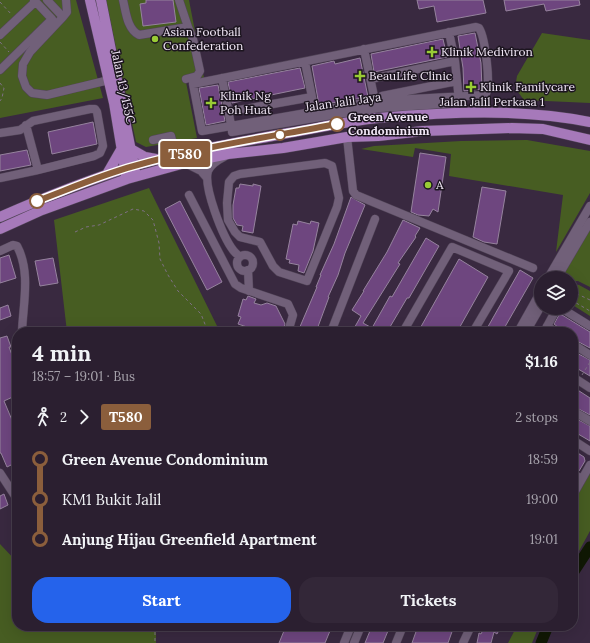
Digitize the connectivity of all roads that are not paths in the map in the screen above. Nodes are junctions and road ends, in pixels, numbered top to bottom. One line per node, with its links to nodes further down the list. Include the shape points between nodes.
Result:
1 (47, 0): 8 (street)
2 (66, 0): 8 (street, via 67,12)
3 (90, 0): 20 (main road, Jalan 13/155C)
4 (101, 0): 16 (main road, Jalan 13/155C)
5 (123, 0): 9 (street, via 130,28 140,35)
6 (179, 0): 9 (street)
7 (35, 1): 11 (street); 15 (street, via 52,19)
8 (63, 17): 20 (street, via 30,52 23,64 22,76 26,87 32,93 47,95)
9 (188, 27): 17 (street, via 200,71 197,76)
10 (449, 32): 12 (street); 13 (street); 25 (street, via 479,28 488,68 487,94)
11 (0, 35)
12 (364, 49): 14 (street); 19 (street)
13 (455, 61): 19 (street); 21 (street)
14 (305, 62): 18 (street); 23 (street)
15 (0, 70)
16 (116, 70): 20 (main road); 22 (main road, Jalan 13/155C)
17 (186, 78)
18 (222, 78): 26 (street); 31 (street, via 193,84 202,131)
19 (371, 79): 24 (street)
20 (109, 80): 22 (main road); 38 (main road, Jalan 13/155C)
21 (457, 81): 24 (street); 25 (street)
22 (119, 84): 38 (main road, Jalan 13/155C)
23 (312, 97): 26 (street); 27 (street)
24 (374, 99): 25 (street); 27 (street)
25 (459, 104): 28 (main road, Jalan Jalil Perkasa 1); 29 (main road, Jalan Jalil Perkasa 1, via 509,113); 31 (street, Jalan Jalil Jaya, via 380,108)
26 (228, 112): 31 (street)
27 (315, 112): 31 (street)
28 (377, 118): 33 (main road, via 364,125 362,129); 37 (main road, Jalan Jalil Perkasa 1)
29 (590, 122)
30 (26, 125): 32 (street, via 20,130); 44 (street); 44 (street, via 33,121 90,109 98,112 103,146 100,153)
31 (231, 129): 37 (street)
32 (0, 133)
33 (378, 136): 34 (main road); 36 (main road, via 423,131 512,128 543,130)
34 (347, 137): 39 (main road); 59 (street, via 353,191 356,195)
35 (153, 140): 40 (street, via 171,136)
36 (590, 140)
37 (234, 143): 40 (main road, Jalan Jalil Perkasa 1)
38 (126, 148): 41 (main road); 43 (main road, Jalan 13/155C); 45 (main road)
39 (228, 154): 42 (main road); 48 (street, via 215,162)
40 (176, 156): 41 (main road, Jalan Jalil Perkasa 1)
41 (158, 160): 43 (main road, Jalan Jalil Perkasa 1)
42 (185, 163): 47 (main road); 48 (street, via 201,171)
43 (130, 167): 45 (main road, Jalan Jalil Perkasa 1); 47 (main road, Jalan 13/155C)
44 (38, 170): 46 (street)
45 (107, 174): 51 (main road, Jalan Jalil Perkasa 1)
46 (0, 178)
47 (132, 178): 54 (main road, via 42,210)
48 (207, 178): 57 (street, via 215,215 233,251)
49 (189, 195): 63 (street)
50 (590, 206): 61 (street)
51 (0, 217)
52 (375, 219): 72 (street)
53 (590, 222): 62 (street)
54 (0, 229)
55 (0, 251): 70 (street, via 13,245 17,246 21,253 26,287)
56 (265, 251): 56 (street, via 279,272 307,282 339,198 332,166 325,163 240,174 229,182 228,220 240,237 260,242); 58 (street)
57 (240, 257): 58 (street, via 247,255); 60 (street, via 237,264)
58 (253, 259): 60 (street, via 254,265)
59 (533, 268)
60 (244, 270): 63 (street); 64 (street)
61 (552, 271)
62 (561, 271)
63 (234, 284): 64 (street)
64 (249, 291): 71 (street, via 288,304 293,315)
65 (534, 303): 75 (street)
66 (536, 315): 76 (street)
67 (553, 315): 77 (street)
68 (572, 315): 69 (street)
69 (590, 326)
70 (22, 327)
71 (289, 327)
72 (334, 327)
73 (405, 327): 74 (street, via 452,247 509,272)
74 (477, 327)
75 (521, 327)
76 (529, 327)
77 (546, 327)
78 (578, 347): 79 (street)
79 (590, 355)
80 (578, 380): 81 (street)
81 (590, 388)
82 (578, 414): 83 (street)
83 (590, 421)
84 (578, 443): 85 (street)
85 (590, 451)
86 (590, 465): 89 (street)
87 (0, 472): 91 (street)
88 (578, 477): 89 (street)
89 (582, 479): 90 (street)
90 (578, 486)
91 (12, 491)
92 (349, 631): 96 (street)
93 (359, 631): 97 (street)
94 (401, 631): 98 (street)
95 (469, 631): 99 (street)
96 (344, 643)
97 (354, 643)
98 (396, 643)
99 (463, 643)

